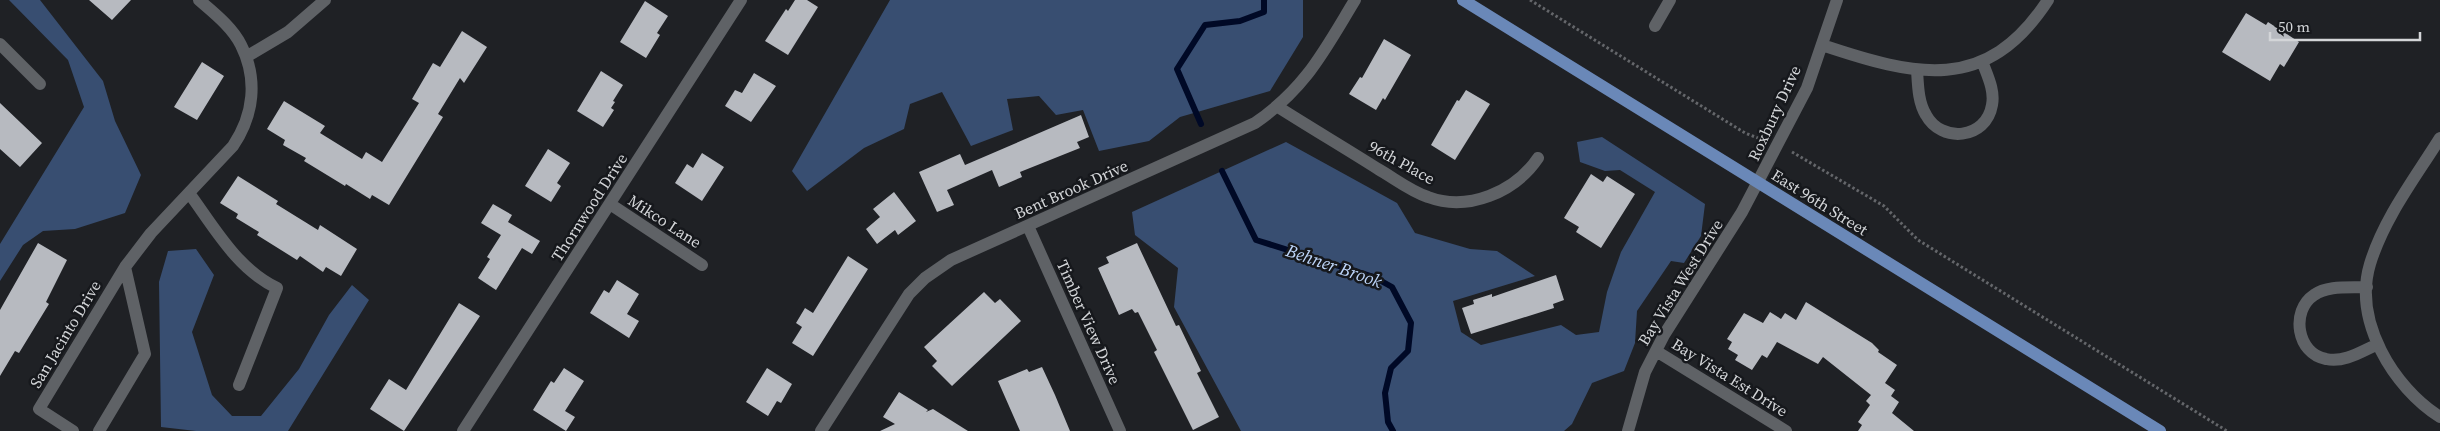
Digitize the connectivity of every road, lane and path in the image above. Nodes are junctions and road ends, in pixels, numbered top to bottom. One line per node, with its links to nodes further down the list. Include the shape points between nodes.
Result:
1 (200, 0): 13 (street, San Jacinto Drive, via 225,24 241,44)
2 (325, 0): 13 (street, via 288,32)
3 (741, 0): 23 (street, Thornwood Drive)
4 (1355, 0): 17 (street, Bent Brook Drive, via 1314,69)
5 (1462, 0): 21 (main road, East 96th Street)
6 (1530, 0): 19 (path, via 1745,133)
7 (1670, 0): 10 (street)
8 (1837, 0): 12 (street, Roxbury Drive)
9 (2048, 0): 14 (street, via 2018,39)
10 (1655, 26)
11 (0, 44): 16 (street)
12 (1822, 45): 15 (street, via 1870,61); 19 (street, Roxbury Drive, via 1807,88)
13 (246, 57): 22 (street, San Jacinto Drive, via 252,94 244,130 228,153)
14 (1982, 61): 15 (street, via 1954,70); 15 (street, via 1990,83 1992,107 1981,125 1960,135 1949,134 1931,124 1920,102)
15 (1917, 70)
16 (40, 84)
17 (1278, 107): 20 (street, 96th Place, via 1417,192 1443,200 1476,200 1503,191 1519,180); 24 (street, Bent Brook Drive, via 1255,123)
18 (2440, 138): 27 (street, via 2379,241)
19 (1779, 146): 21 (street, Roxbury Drive); 40 (path, via 1884,206 1918,240)
20 (1538, 158)
21 (1759, 183): 29 (street, Bay Vista West Drive); 39 (main road, East 96th Street)
22 (189, 193): 26 (street, San Jacinto Drive, via 151,233); 30 (street, via 236,257 255,275 277,288)
23 (610, 204): 25 (street, Mikco Lane); 34 (street, Thornwood Drive)
24 (1028, 226): 35 (street, Bent Brook Drive, via 951,260 920,283 904,302); 36 (street, Timber View Drive)
25 (702, 265)
26 (125, 267): 32 (street, San Jacinto Drive, via 39,409); 33 (street, San Jacinto Drive, via 145,354)
27 (2367, 287): 28 (street, via 2368,306); 28 (street, via 2334,288 2313,296 2305,305 2299,326 2308,349 2326,360 2349,358)
28 (2378, 344): 31 (street, via 2388,366 2398,378 2414,396)
29 (1656, 351): 37 (street, Bay Vista West Drive, via 1636,398); 38 (street, Bay Vista Est Drive)
30 (239, 384)
31 (2440, 416)
32 (73, 431)
33 (99, 431)
34 (464, 431)
35 (821, 431)
36 (1120, 431)
37 (1628, 431)
38 (1786, 431)
39 (2160, 431)
40 (2227, 431)

